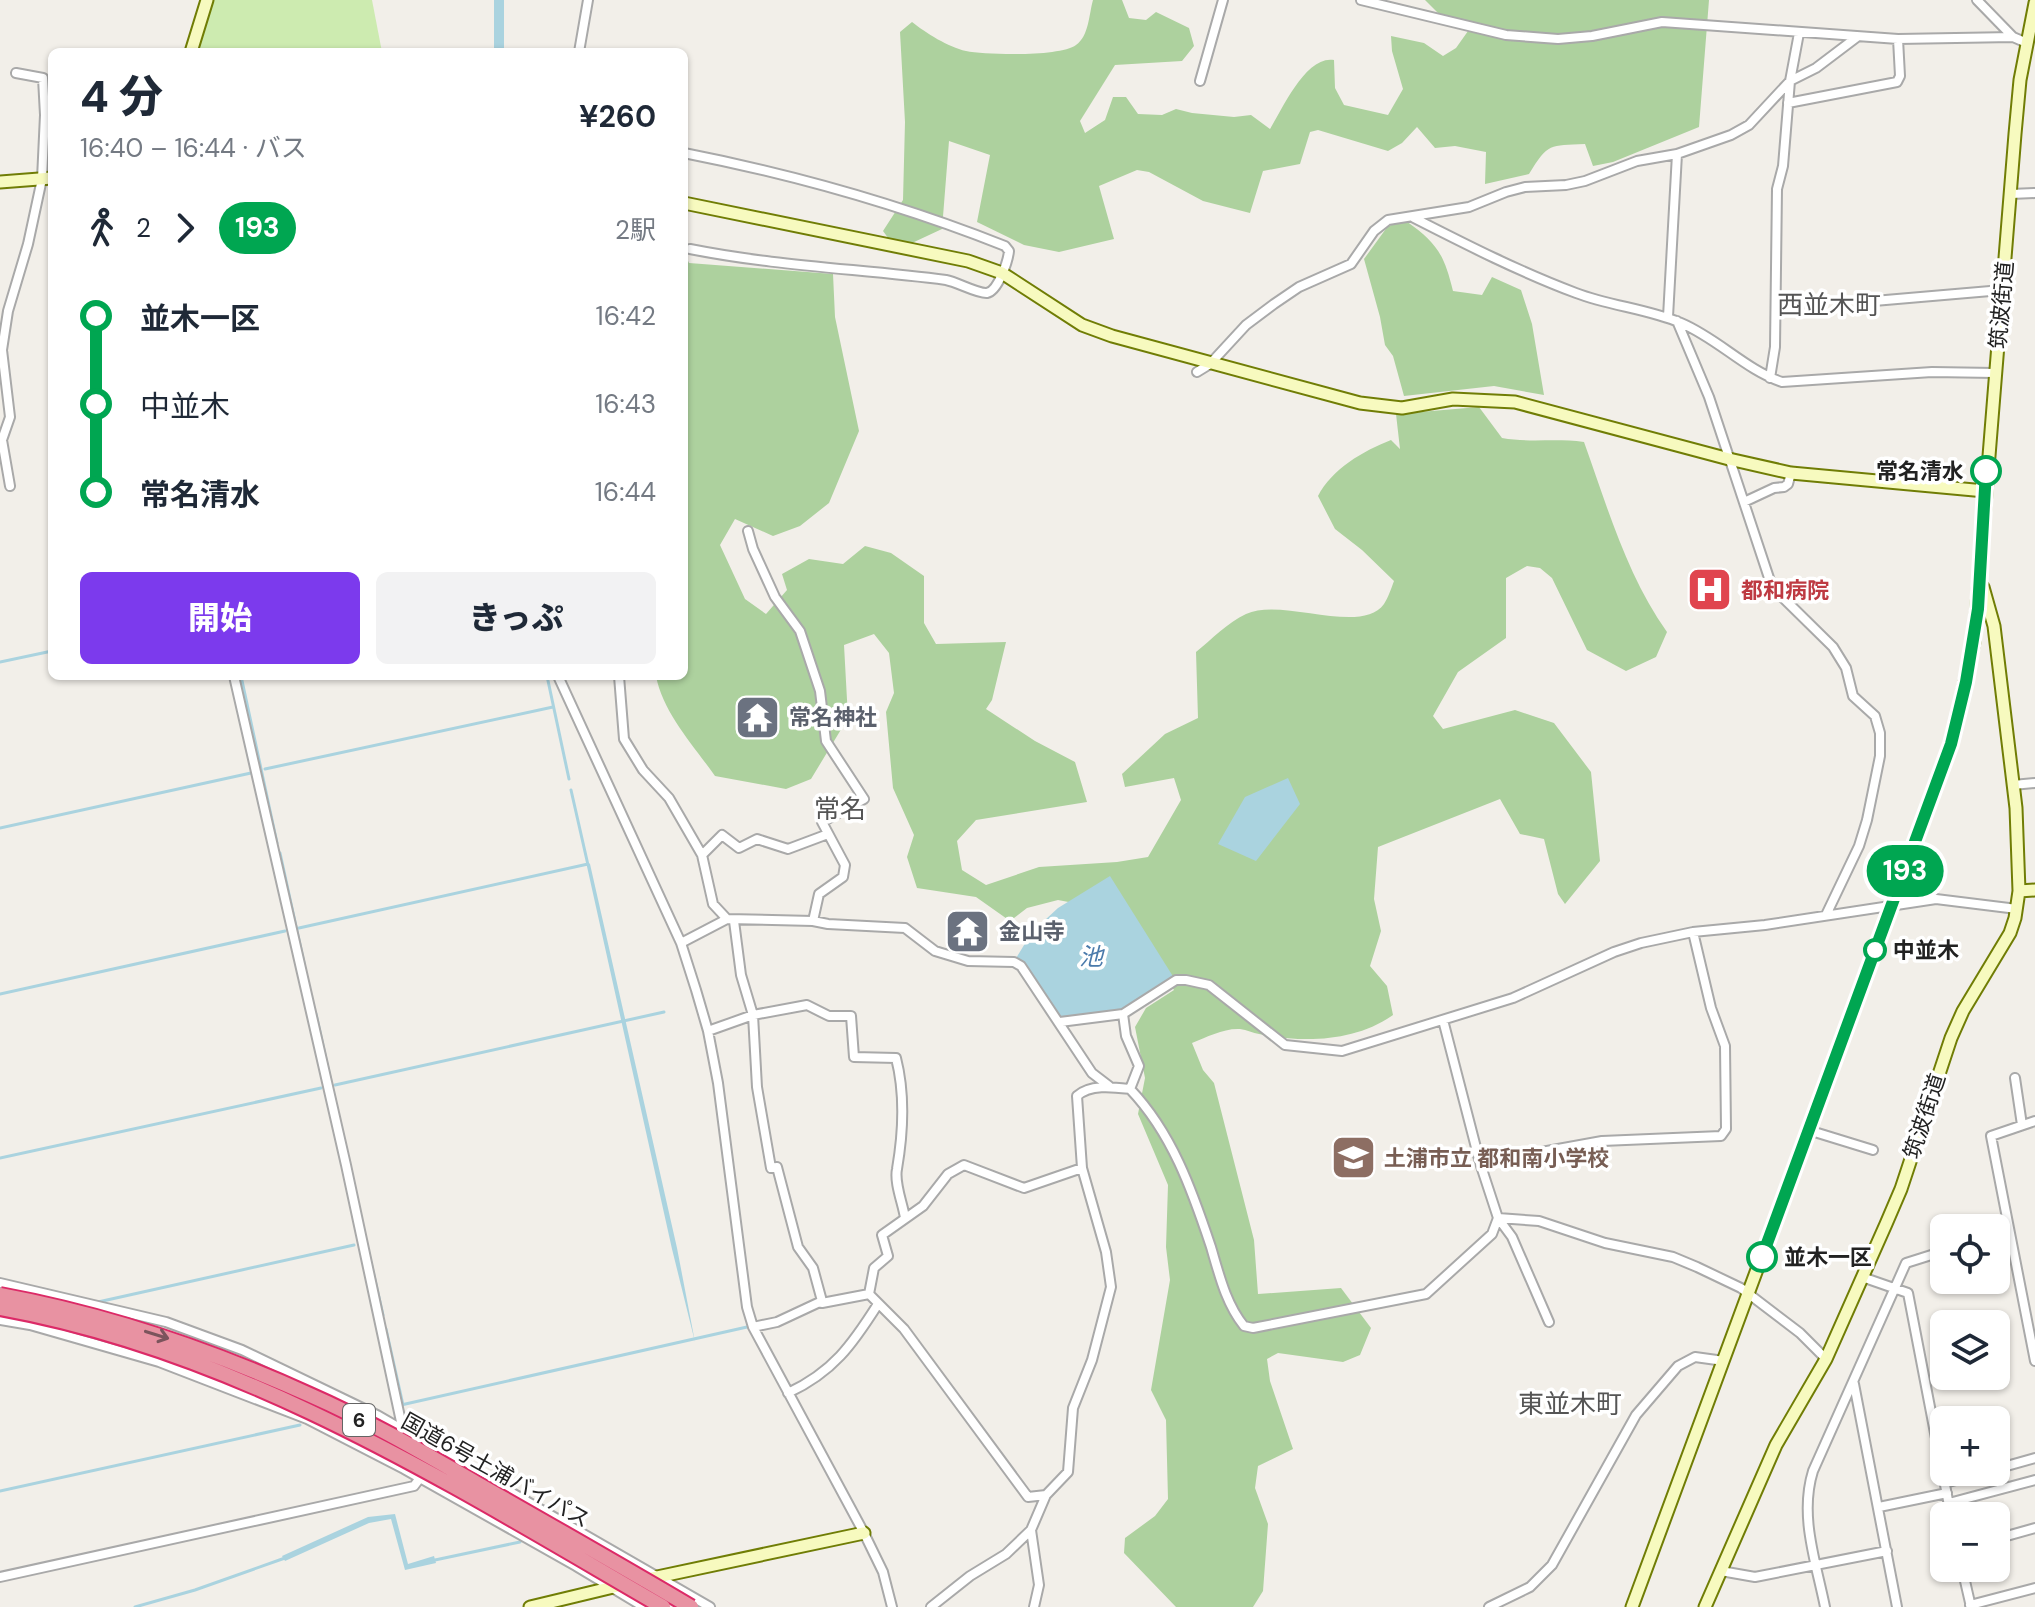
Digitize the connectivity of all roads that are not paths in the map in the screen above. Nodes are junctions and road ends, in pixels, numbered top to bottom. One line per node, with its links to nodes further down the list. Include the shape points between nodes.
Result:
1 (207, 0): 12 (street)
2 (588, 0): 13 (street)
3 (1223, 0): 15 (street)
4 (1361, 0): 7 (street, via 1506,35 1558,39 1662,22)
5 (1977, 0): 9 (street)
6 (2035, 3): 11 (street, 筑波街道)
7 (1799, 33): 8 (street); 16 (street)
8 (1857, 37): 10 (street); 16 (street)
9 (2013, 37): 10 (street); 11 (street)
10 (1898, 39): 17 (street, via 1897,82)
11 (2027, 43): 23 (street, 筑波街道)
12 (192, 48)
13 (580, 48)
14 (16, 73): 20 (street, via 43,78)
15 (1200, 81)
16 (1790, 81): 17 (street); 19 (street, via 1749,125)
17 (1788, 103): 34 (street, via 1777,189)
18 (688, 154): 27 (street, via 919,213 1005,246 1009,257)
19 (1677, 154): 25 (street, via 1637,161 1585,181 1525,187 1469,207); 30 (street)
20 (47, 178): 21 (street); 37 (street, via 8,311 2,350 10,417 2,440)
21 (0, 182)
22 (2035, 193): 23 (street)
23 (2011, 194): 28 (street, 筑波街道)
24 (688, 204): 27 (street, via 945,255)
25 (1414, 217): 30 (street, via 1567,290); 31 (street, via 1380,224 1351,264 1274,304)
26 (690, 249): 27 (street, via 754,261 950,281 985,293)
27 (1002, 273): 31 (street, via 1082,325)
28 (2002, 290): 29 (street); 33 (street, 筑波街道)
29 (1874, 301)
30 (1673, 319): 34 (street, via 1709,336); 35 (street, via 1709,397)
31 (1210, 364): 32 (street); 35 (street, via 1380,406 1402,408 1453,399 1515,402)
32 (1197, 372)
33 (1995, 373): 34 (street, via 1782,382); 38 (street, 筑波街道)
34 (1770, 378)
35 (1729, 459): 36 (street); 39 (street)
36 (1791, 473): 38 (street); 39 (street, via 1784,487)
37 (10, 486)
38 (1985, 491): 41 (street, 筑波街道)
39 (1744, 502): 57 (street, via 1772,587 1833,647 1846,668 1853,696 1875,716 1880,733 1867,820)
40 (748, 531): 51 (street, via 775,597 800,631 820,691 826,741 864,799 822,822)
41 (1980, 581): 42 (street, 筑波街道); 43 (street, 筑波街道)
42 (1978, 609): 43 (street); 44 (street, 筑波街道)
43 (1991, 616): 45 (street, 筑波街道)
44 (1974, 642): 45 (street); 55 (street, 筑波街道, via 1951,744)
45 (1996, 644): 50 (street, 筑波街道)
46 (235, 680): 100 (street)
47 (560, 680): 61 (street)
48 (619, 680): 52 (street, via 624,739 669,798)
49 (2035, 783): 50 (street)
50 (2013, 785): 54 (street, 筑波街道)
51 (828, 834): 52 (street, via 788,849 757,839 739,848 722,835); 59 (street, via 845,865 843,877 819,894)
52 (702, 855): 58 (street, via 713,904)
53 (2035, 890): 54 (street)
54 (2019, 891): 56 (street, 筑波街道)
55 (1891, 907): 56 (street, via 1936,899); 57 (street); 72 (street, 筑波街道)
56 (2017, 909): 81 (street, 筑波街道, via 2010,933 1951,1038 1901,1189)
57 (1826, 915): 60 (street)
58 (730, 920): 59 (street); 61 (street); 63 (street)
59 (813, 921): 65 (street, via 905,928 935,951 968,961 1014,962)
60 (1693, 932): 64 (street, via 1614,952 1513,998); 74 (street, via 1725,1046 1726,1129 1721,1136 1602,1141)
61 (681, 943): 66 (street)
62 (1123, 1014): 64 (street, via 1176,980 1186,980 1209,985 1285,1045 1323,1051 1342,1051); 65 (street); 69 (street, via 1139,1066)
63 (753, 1015): 66 (street); 77 (street, via 807,1005 829,1016 851,1016 854,1057 896,1058 901,1128 896,1171); 87 (street, via 757,1087 771,1168 777,1167 798,1247 813,1268)
64 (1443, 1020): 74 (street)
65 (1060, 1022): 68 (street, via 1092,1073)
66 (708, 1031): 93 (street)
67 (2015, 1078): 71 (street)
68 (1109, 1086): 69 (street); 75 (street, via 1077,1096)
69 (1130, 1089): 78 (street, via 1158,1121 1189,1182 1228,1299 1244,1326 1426,1294 1492,1234)
70 (2035, 1121): 71 (street)
71 (2022, 1125): 76 (street, via 1991,1136)
72 (1808, 1130): 73 (street); 86 (street, 筑波街道)
73 (1873, 1150)
74 (1480, 1163): 78 (street)
75 (1082, 1168): 77 (street, via 1024,1188 964,1165); 107 (street, via 1111,1287 1073,1408 1068,1472)
76 (2006, 1214)
77 (905, 1218): 84 (street, via 882,1235 888,1256 874,1268)
78 (1498, 1218): 86 (street, via 1539,1221 1605,1243 1673,1257); 92 (street, via 1512,1237)
79 (2010, 1235): 90 (street)
80 (1930, 1255): 83 (street, via 1906,1263)
81 (1862, 1277): 83 (street); 94 (street, 筑波街道)
82 (0, 1283): 100 (street, via 166,1322 220,1341)
83 (1893, 1289): 97 (street); 99 (street, via 1908,1293)
84 (869, 1294): 87 (street); 88 (street)
85 (0, 1295): 127 (highway, 国道6号土浦バイパス / 6, one-way to 127, bridge, via 164,1337 314,1396)
86 (1748, 1295): 94 (street); 95 (street, 筑波街道)
87 (822, 1301): 93 (street)
88 (878, 1304): 98 (street, via 850,1347 809,1383); 107 (street, via 904,1329 1028,1497)
89 (0, 1308): 126 (highway, 国道6号土浦バイパス / 6, bridge, via 152,1347 270,1392 370,1439)
90 (2030, 1310): 96 (street)
91 (0, 1320): 103 (street, via 159,1362 307,1419)
92 (1549, 1322)
93 (753, 1327): 98 (street)
94 (1826, 1359): 117 (street, 筑波街道, via 1776,1445)
95 (1724, 1361): 132 (street, via 1695,1357 1678,1366 1636,1415 1552,1565 1530,1587); 133 (street, 筑波街道)
96 (2035, 1361)
97 (1854, 1383): 110 (street); 116 (street, via 1806,1492)
98 (788, 1393): 113 (street)
99 (1930, 1406)
100 (403, 1431): 103 (street); 119 (street)
101 (2035, 1458): 102 (street)
102 (2010, 1465)
103 (420, 1478): 118 (street, via 414,1486); 121 (street)
104 (2035, 1480): 109 (street)
105 (1946, 1486): 106 (street)
106 (1947, 1493): 108 (street); 110 (street)
107 (1046, 1495): 112 (street)
108 (1949, 1502)
109 (1953, 1502)
110 (1879, 1507): 115 (street)
111 (2035, 1528): 114 (street)
112 (1031, 1530): 130 (street); 131 (street, via 1039,1585)
113 (864, 1533): 119 (street); 129 (street)
114 (2010, 1535)
115 (1887, 1551): 116 (street); 136 (street)
116 (1816, 1565): 117 (street, via 1755,1577); 135 (street)
117 (1721, 1571): 134 (street, 筑波街道)
118 (0, 1577)
119 (657, 1577): 121 (street); 128 (street)
120 (1965, 1582): 123 (street)
121 (611, 1588): 124 (street); 125 (street)
122 (2035, 1588): 123 (street)
123 (1971, 1606)
124 (530, 1607)
125 (644, 1607)
126 (663, 1607)
127 (691, 1607)
128 (710, 1607)
129 (892, 1607)
130 (931, 1607)
131 (1034, 1607)
132 (1489, 1607)
133 (1632, 1607)
134 (1705, 1607)
135 (1825, 1607)
136 (1897, 1607)

